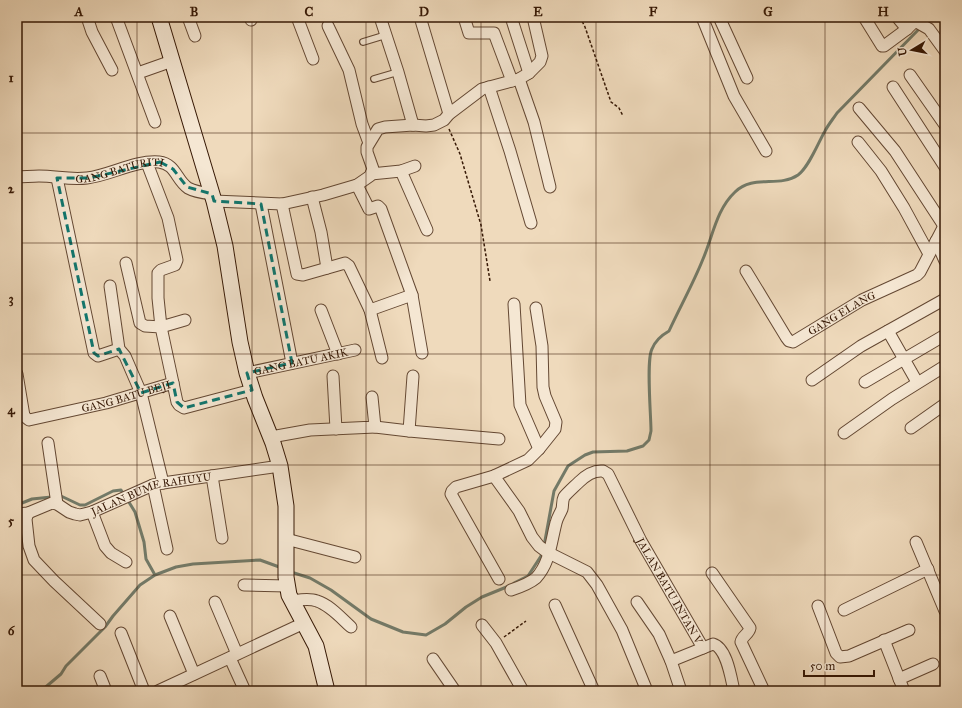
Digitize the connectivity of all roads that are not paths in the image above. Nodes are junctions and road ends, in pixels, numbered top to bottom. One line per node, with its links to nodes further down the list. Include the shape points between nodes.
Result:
1 (87, 17): 23 (street)
2 (116, 17): 25 (street)
3 (159, 17): 22 (street)
4 (188, 17): 18 (street)
5 (296, 17): 21 (street)
6 (380, 17): 17 (street)
7 (420, 17): 33 (street)
8 (464, 17): 27 (street, via 468,33 494,33)
9 (511, 17): 27 (street)
10 (533, 17): 27 (street, via 542,56 540,62)
11 (702, 17): 39 (street, via 734,96)
12 (719, 17): 28 (street)
13 (864, 17): 15 (street, via 882,46)
14 (898, 17): 15 (street)
15 (918, 24): 20 (street)
16 (328, 26): 38 (street, via 349,70)
17 (386, 35): 19 (lane); 24 (street)
18 (195, 36)
19 (363, 42)
20 (945, 51)
21 (313, 59)
22 (172, 61): 25 (street); 49 (street)
23 (112, 70)
24 (398, 72): 29 (lane); 36 (street)
25 (138, 73): 34 (street)
26 (910, 75): 35 (street)
27 (520, 78): 30 (street); 48 (street)
28 (747, 78)
29 (374, 79)
30 (489, 87): 33 (street, via 482,89); 53 (street)
31 (892, 87): 42 (street)
32 (859, 108): 54 (street, via 894,151)
33 (447, 117): 36 (street, via 434,125)
34 (155, 122)
35 (945, 125)
36 (413, 126): 38 (street, via 380,129)
37 (858, 142): 57 (street, via 881,171)
38 (368, 143): 44 (street, via 367,152 373,169)
39 (766, 151)
40 (147, 163): 46 (street, GANG BATURITI, via 89,178); 49 (street, GANG BATURITI, via 168,164 187,187); 70 (street, via 167,213 176,260 175,265 158,273)
41 (415, 166): 43 (street)
42 (945, 167)
43 (401, 172): 44 (street); 55 (street)
44 (371, 174): 47 (street)
45 (17, 177): 46 (street, GANG BATURITI)
46 (56, 178): 73 (street, via 94,353 98,356)
47 (358, 185): 50 (street, GANG BATURITI); 63 (street, via 370,208 381,208)
48 (550, 187)
49 (213, 197): 51 (street, GANG BATURITI); 81 (street, via 225,246)
50 (312, 197): 52 (street, GANG BATURITI); 60 (street)
51 (261, 204): 52 (street, GANG BATURITI); 79 (street)
52 (282, 204): 60 (street, via 297,274 303,275)
53 (531, 223)
54 (944, 225): 56 (street, GANG ELANG)
55 (428, 230)
56 (936, 241): 57 (street, GANG ELANG); 58 (street)
57 (929, 254): 61 (street, GANG ELANG, via 917,275 862,300 793,342 786,338)
58 (945, 260)
59 (126, 263): 70 (street, via 140,323 145,326)
60 (328, 268): 68 (street, via 343,263 349,266)
61 (746, 271)
62 (110, 286): 73 (street)
63 (412, 295): 68 (street); 75 (street)
64 (945, 299): 71 (street)
65 (514, 304): 101 (street, via 520,405)
66 (536, 308): 101 (street, via 542,346 545,396 556,422)
67 (321, 310): 76 (street)
68 (370, 310): 77 (street)
69 (185, 320): 70 (street)
70 (161, 327): 88 (street)
71 (888, 331): 78 (street); 85 (street, via 861,346)
72 (945, 335): 78 (street)
73 (119, 349): 90 (street, via 125,356)
74 (355, 350): 76 (street, GANG BATU AKIK)
75 (422, 353)
76 (338, 354): 79 (street, GANG BATU AKIK)
77 (382, 358)
78 (903, 359): 86 (street); 87 (street)
79 (292, 363): 81 (street, GANG BATU AKIK)
80 (945, 366): 87 (street)
81 (247, 373): 89 (street)
82 (17, 374): 90 (street, GANG BATU BEJI, via 24,416 29,420 106,404)
83 (333, 376): 95 (street)
84 (413, 376): 96 (street)
85 (812, 380)
86 (865, 382)
87 (917, 382): 97 (street)
88 (174, 383): 89 (street, GANG BATU BEJI, via 177,402 184,408); 90 (street, GANG BATU BEJI)
89 (252, 390): 98 (street)
90 (140, 393): 105 (street)
91 (372, 397): 93 (street)
92 (945, 404): 94 (street)
93 (375, 427): 95 (street); 96 (street)
94 (911, 428)
95 (336, 429): 98 (street, via 310,430)
96 (409, 431): 99 (street)
97 (844, 433)
98 (271, 437): 102 (street)
99 (499, 440)
100 (48, 443): 106 (street)
101 (539, 450): 104 (street, via 528,460)
102 (280, 466): 103 (street, JALAN BUME RAHUYU); 110 (street, via 286,506)
103 (212, 476): 105 (street, JALAN BUME RAHUYU); 109 (street)
104 (494, 476): 113 (street, via 519,512 532,537); 118 (street, via 456,487 451,494)
105 (158, 484): 107 (street, JALAN BUME RAHUYU); 112 (street)
106 (57, 504): 107 (street, JALAN BUME RAHUYU, via 75,514); 108 (street, via 46,505)
107 (92, 512): 115 (street, via 105,546)
108 (23, 514): 131 (street, via 26,515 29,546 34,560)
109 (222, 538)
110 (286, 539): 114 (street); 120 (street)
111 (916, 542): 116 (street)
112 (168, 549)
113 (545, 550): 121 (street, via 543,567 536,577); 137 (street, JALAN BATU INTAN V, via 565,495 589,474 600,470 608,474 641,541); 153 (street, via 587,572 597,585 622,630)
114 (355, 557)
115 (126, 562)
116 (928, 569): 127 (street); 128 (street)
117 (712, 573): 156 (street, via 750,628 741,642)
118 (499, 579)
119 (244, 585): 120 (street)
120 (287, 586): 122 (street)
121 (511, 590)
122 (291, 601): 130 (street); 133 (street, via 317,601)
123 (215, 602): 138 (street)
124 (637, 602): 140 (street, via 659,634)
125 (556, 605): 152 (street)
126 (818, 606): 136 (street, via 836,653 840,657 849,656)
127 (844, 610)
128 (945, 611)
129 (170, 616): 142 (street)
130 (304, 623): 138 (street); 149 (street, via 316,646)
131 (100, 624)
132 (482, 626): 151 (street, via 496,643)
133 (351, 627)
134 (909, 630): 136 (street)
135 (121, 633): 146 (street)
136 (884, 640): 144 (street)
137 (703, 648): 140 (street); 155 (street, JALAN BATU INTAN V, via 718,645 726,660)
138 (233, 656): 142 (street); 148 (street)
139 (433, 659): 150 (street)
140 (671, 661): 154 (street)
141 (933, 664): 144 (street)
142 (194, 674): 147 (street)
143 (100, 676): 145 (street)
144 (899, 679): 157 (street)
145 (106, 691)
146 (144, 691)
147 (158, 691)
148 (245, 691)
149 (327, 691)
150 (455, 691)
151 (523, 691)
152 (594, 691)
153 (648, 691)
154 (681, 691)
155 (734, 691)
156 (764, 691)
157 (904, 691)

